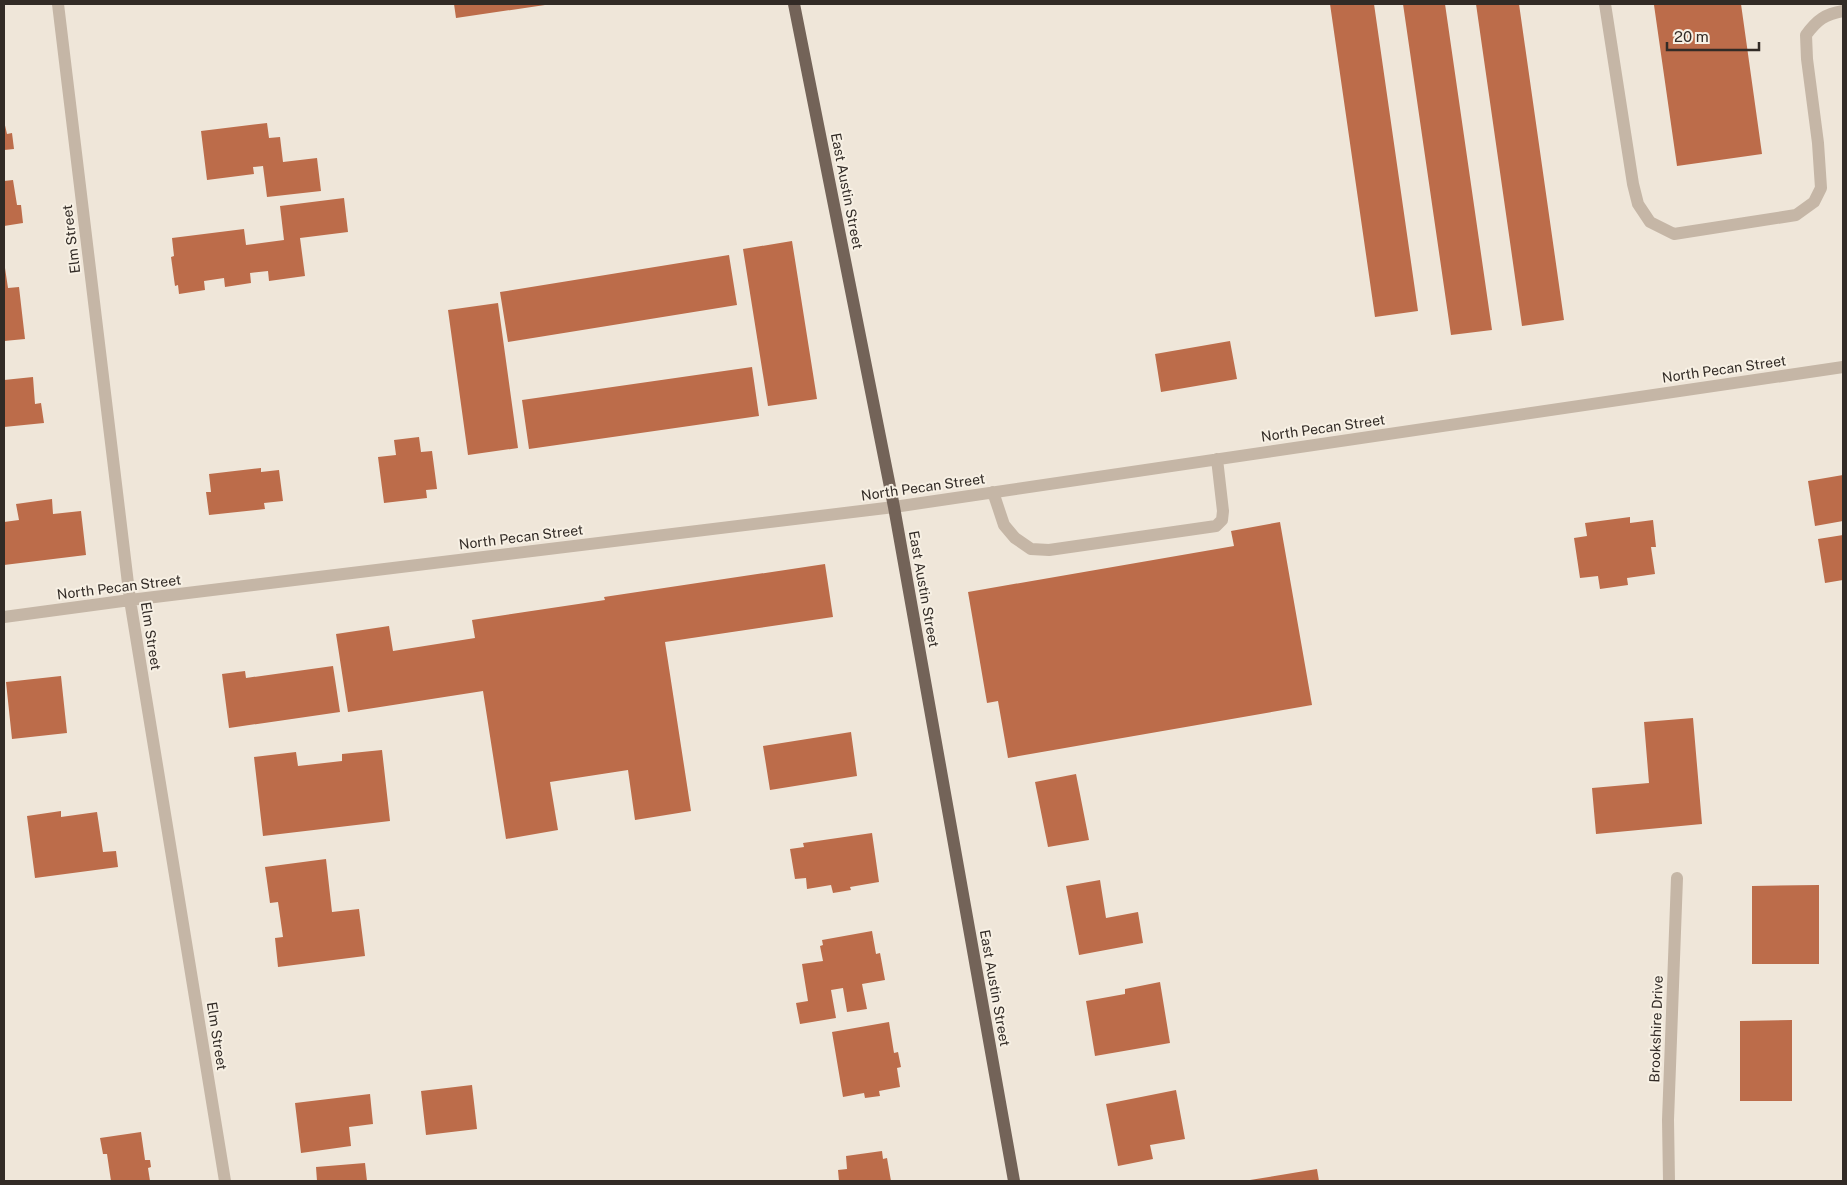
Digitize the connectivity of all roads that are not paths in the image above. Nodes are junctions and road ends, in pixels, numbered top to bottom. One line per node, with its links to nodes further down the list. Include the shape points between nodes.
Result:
1 (58, 4): 9 (street, Elm Street)
2 (794, 4): 8 (main road, East Austin Street)
3 (1605, 4): 4 (street, via 1638,204 1650,222 1674,234 1796,215 1814,202 1821,188 1806,35 1817,20)
4 (1843, 11)
5 (1843, 367): 6 (street, North Pecan Street)
6 (1217, 459): 7 (street, North Pecan Street); 7 (street, via 1222,520 1216,526 1206,528 1049,550 1031,549 1004,525)
7 (993, 492): 8 (street, North Pecan Street)
8 (894, 507): 9 (street, North Pecan Street); 13 (main road, East Austin Street)
9 (130, 600): 10 (street, North Pecan Street); 12 (street, Elm Street)
10 (4, 617)
11 (1677, 878): 14 (street, Brookshire Drive, via 1668,1120)
12 (225, 1181)
13 (1014, 1181)
14 (1669, 1181)

